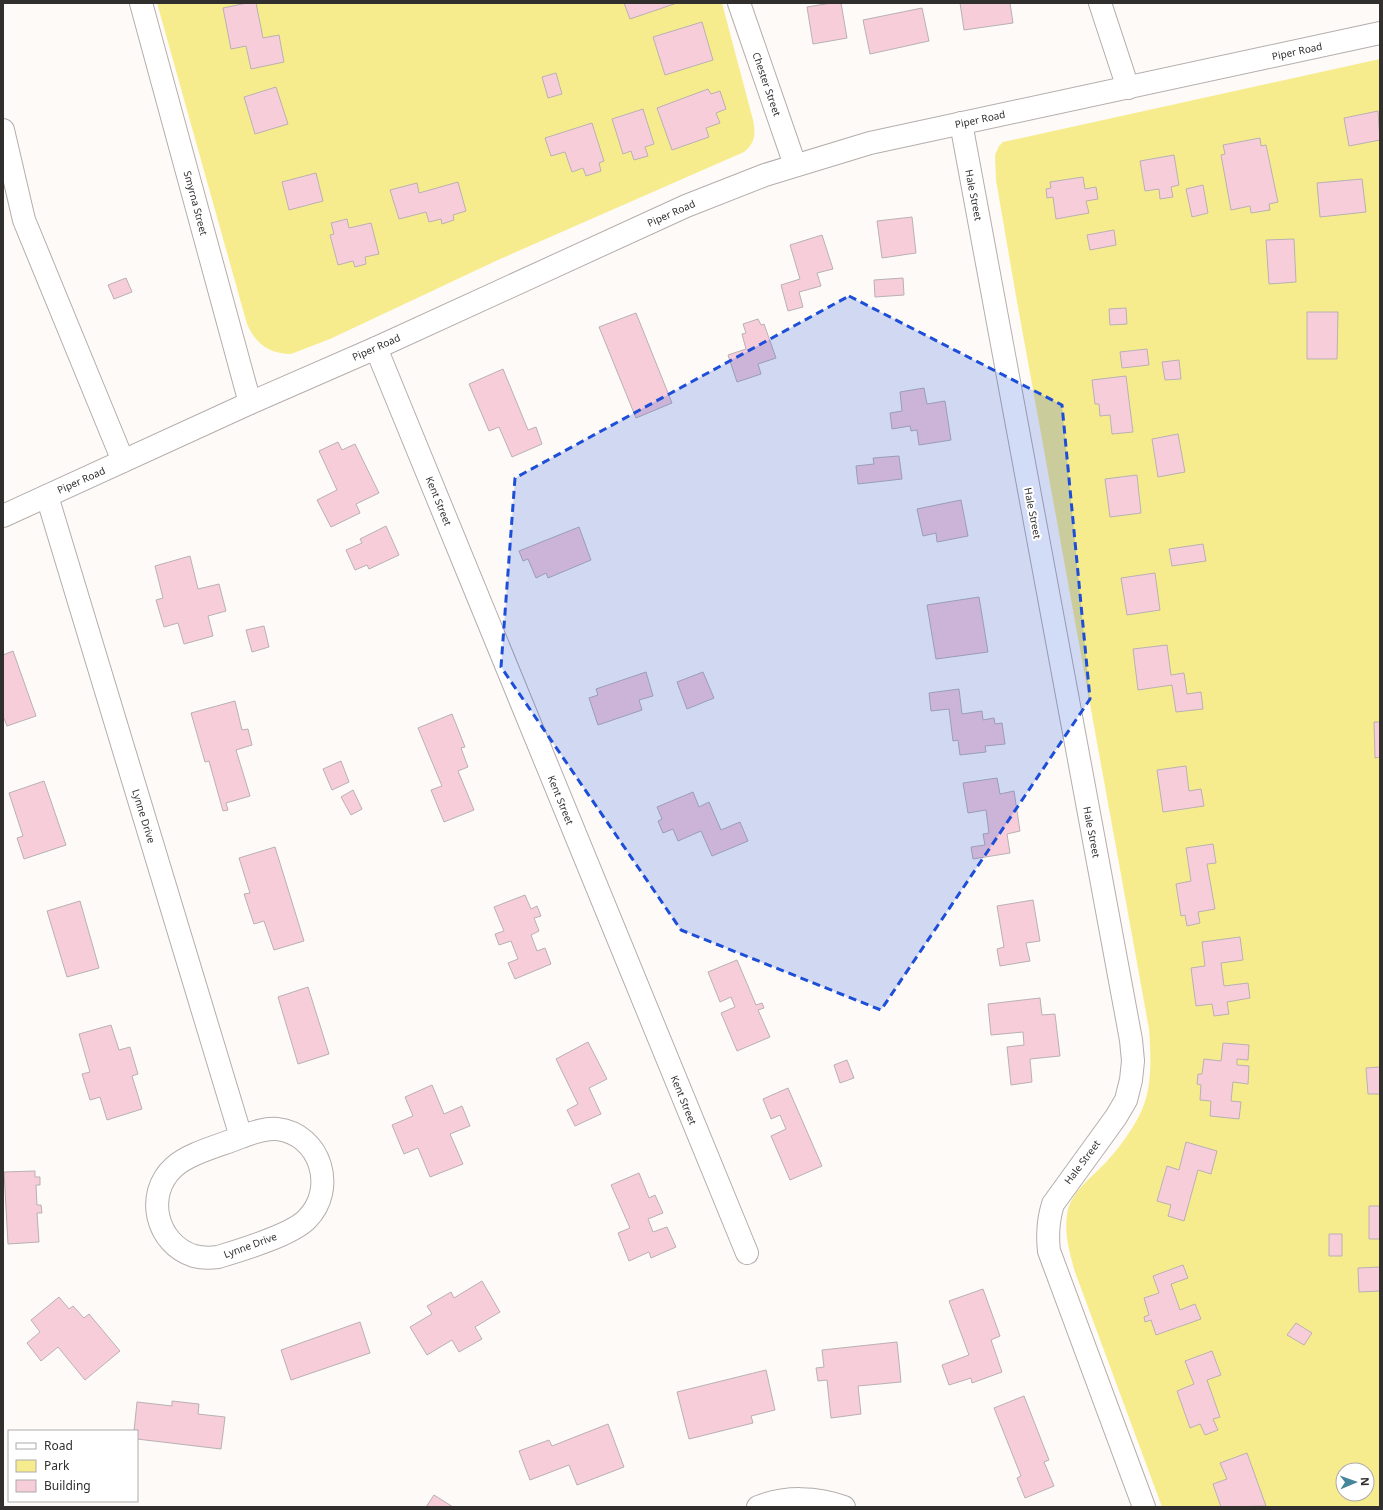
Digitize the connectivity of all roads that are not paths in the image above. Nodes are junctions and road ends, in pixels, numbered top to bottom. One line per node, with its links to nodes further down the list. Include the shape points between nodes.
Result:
1 (141, 3): 10 (street, Smyrna Street)
2 (739, 3): 8 (street, Chester Street)
3 (1100, 3): 5 (street)
4 (1380, 32): 5 (street, Piper Road)
5 (1128, 88): 6 (street, Piper Road)
6 (961, 123): 8 (street, Piper Road); 18 (street, Hale Street, via 1130,1032 1133,1061 1126,1100 1052,1204 1047,1236 1049,1251)
7 (3, 130): 11 (street, via 24,220)
8 (795, 165): 9 (street, Piper Road, via 725,189 686,206)
9 (376, 348): 10 (street, Piper Road); 15 (street, Kent Street)
10 (250, 403): 11 (street, Piper Road)
11 (123, 461): 12 (street, Piper Road)
12 (47, 496): 13 (street, Piper Road); 14 (street, Lynne Drive)
13 (3, 516)
14 (241, 1137): 14 (street, Lynne Drive, via 184,1160 174,1167 160,1187 157,1211 165,1234 173,1244 194,1256 218,1257 296,1228 314,1212 320,1201 323,1189 321,1166 308,1145 299,1137 277,1129)
15 (747, 1253)
16 (758, 1507): 17 (street, via 796,1499 817,1500)
17 (844, 1507)
18 (1144, 1507)

